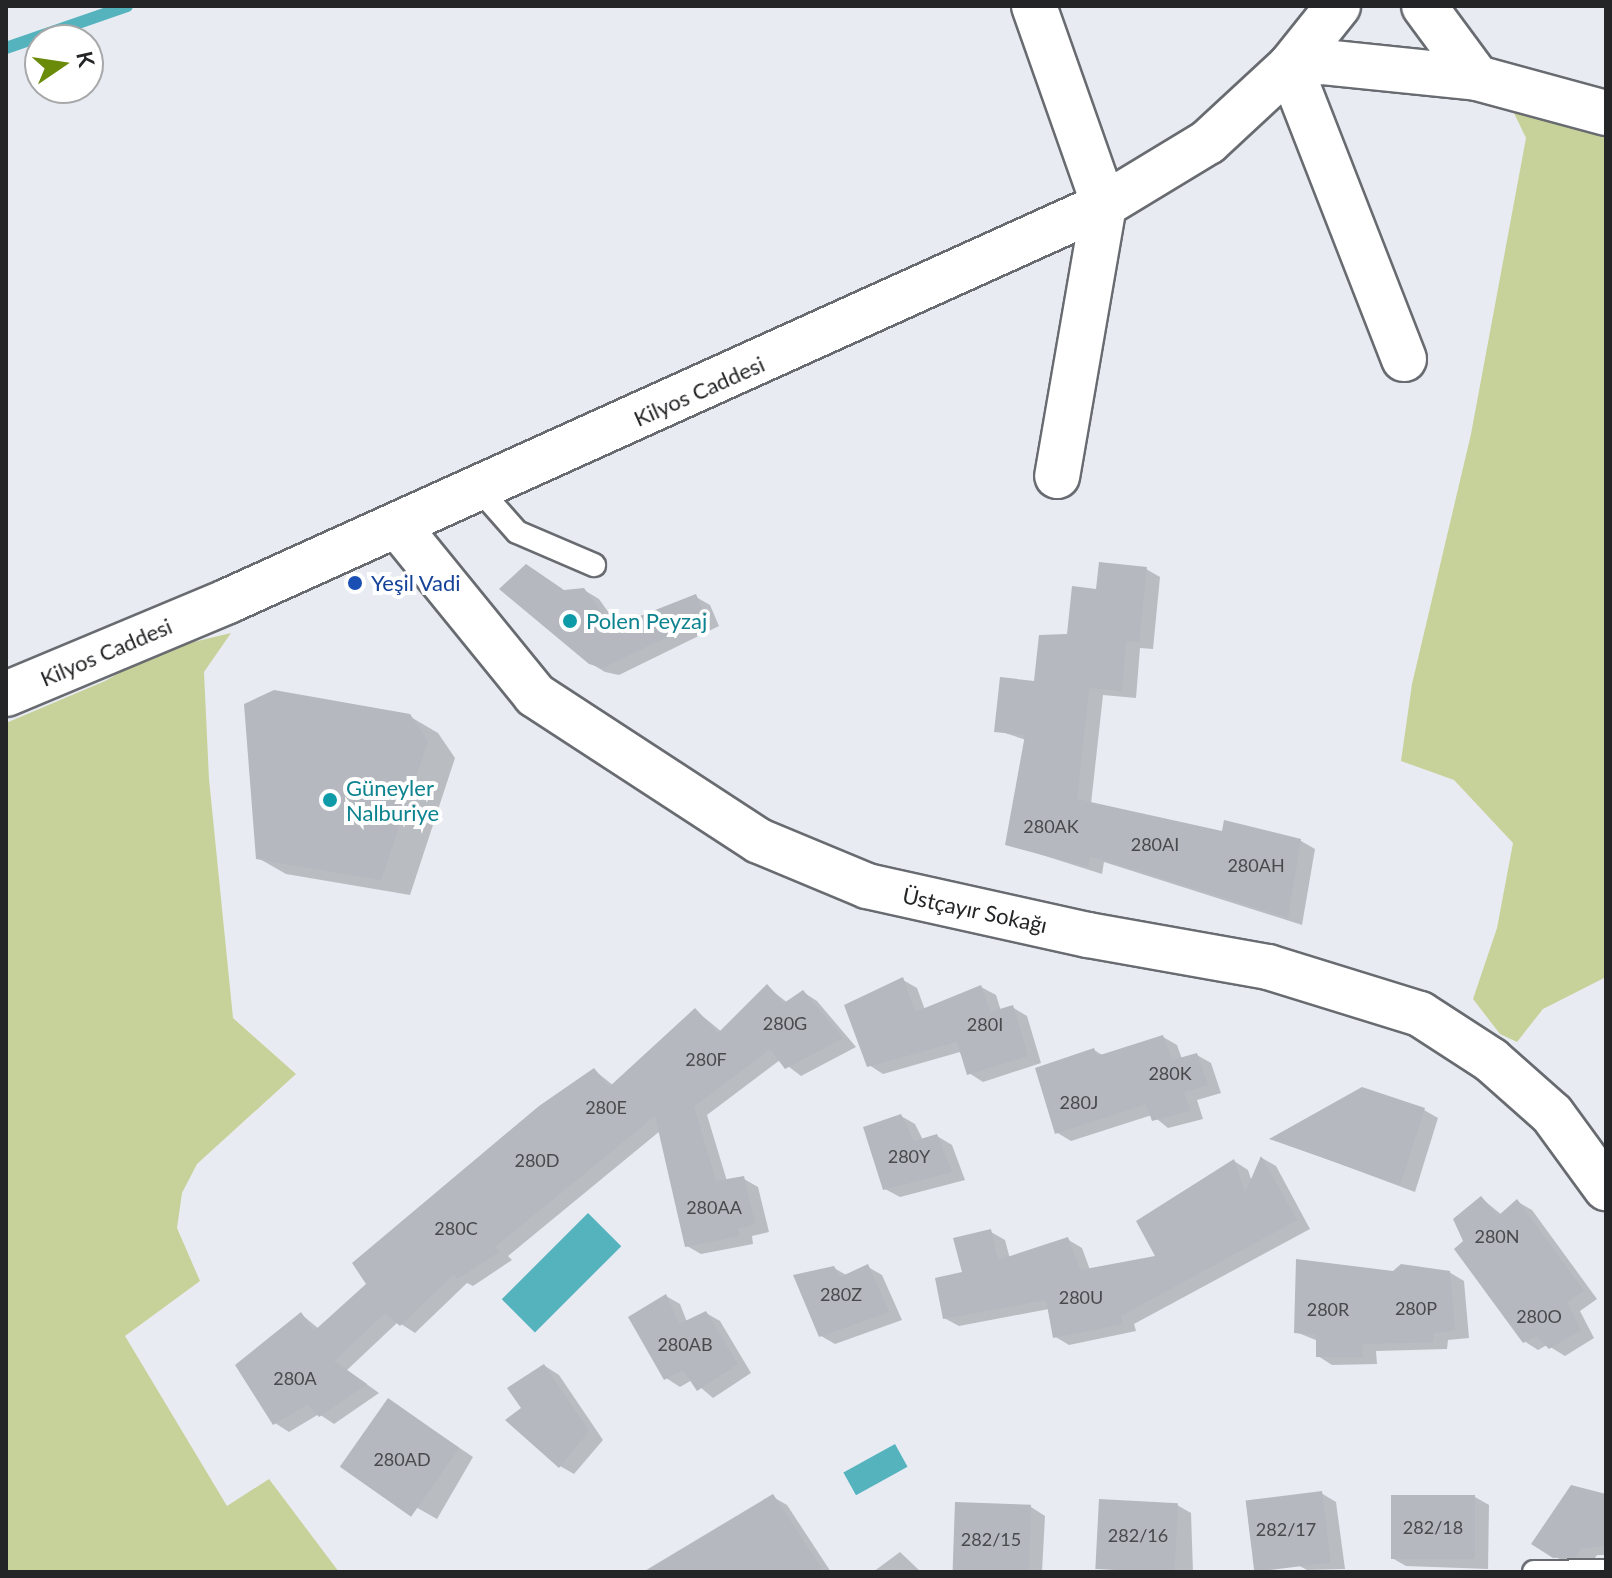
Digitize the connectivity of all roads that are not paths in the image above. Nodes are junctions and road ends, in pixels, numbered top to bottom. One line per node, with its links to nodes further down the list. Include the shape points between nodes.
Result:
1 (1034, 6): 7 (street)
2 (1338, 6): 4 (street, Kilyos Caddesi)
3 (1424, 6): 5 (street)
4 (1290, 66): 5 (street, via 1323,62); 7 (street, Kilyos Caddesi, via 1208,142); 8 (street)
5 (1477, 78): 6 (street)
6 (1606, 113)
7 (1104, 205): 9 (street); 10 (street, Kilyos Caddesi)
8 (1404, 359)
9 (1057, 476)
10 (479, 489): 11 (street, Kilyos Caddesi); 12 (lane, via 517,532)
11 (397, 525): 13 (street, Kilyos Caddesi); 14 (street, Üstçayır Sokağı, via 535,695 759,841 867,886 1088,935 1268,967 1420,1014 1491,1060 1552,1114)
12 (594, 565)
13 (6, 694)
14 (1606, 1188)
15 (1606, 1571): 16 (lane)
16 (1534, 1572)

